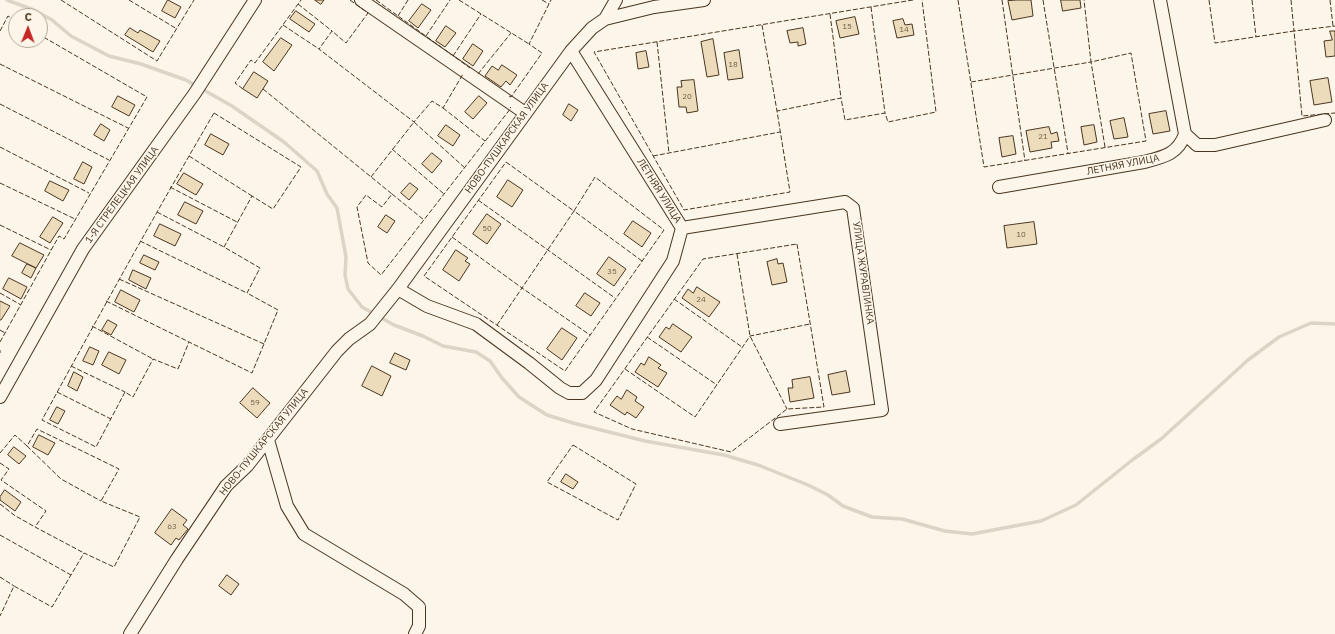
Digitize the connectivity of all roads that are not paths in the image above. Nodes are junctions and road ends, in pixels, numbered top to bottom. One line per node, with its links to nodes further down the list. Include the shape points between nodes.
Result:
1 (255, 0): 15 (street, 1-Я СТРЕЛЕЦКАЯ УЛИЦА, via 195,94 83,249)
2 (361, 0): 9 (street)
3 (616, 0): 7 (street)
4 (704, 0): 6 (street, НОВО-ПУШКАРСКАЯ УЛИЦА)
5 (1160, 0): 11 (street)
6 (654, 4): 7 (street, НОВО-ПУШКАРСКАЯ УЛИЦА)
7 (605, 19): 8 (street, НОВО-ПУШКАРСКАЯ УЛИЦА, via 592,28)
8 (571, 51): 9 (street, НОВО-ПУШКАРСКАЯ УЛИЦА); 13 (street, ЛЕТНЯЯ УЛИЦА)
9 (525, 113): 14 (street, НОВО-ПУШКАРСКАЯ УЛИЦА)
10 (1325, 120): 11 (street, via 1215,145 1197,145)
11 (1185, 134): 12 (street, ЛЕТНЯЯ УЛИЦА, via 1182,143 1167,156)
12 (999, 187)
13 (682, 228): 14 (street, ЛЕТНЯЯ УЛИЦА, via 674,261 596,380 582,393 569,393 560,388 476,324 427,306); 16 (street, УЛИЦА ЖУРАВЛИНКА, via 845,202 853,208 882,410)
14 (398, 289): 17 (street, НОВО-ПУШКАРСКАЯ УЛИЦА, via 372,322 337,351)
15 (0, 397)
16 (780, 424)
17 (268, 440): 18 (street, НОВО-ПУШКАРСКАЯ УЛИЦА, via 247,466 226,486); 19 (street, via 287,506 304,534 404,594 419,607 419,626)
18 (130, 634)
19 (415, 634)

